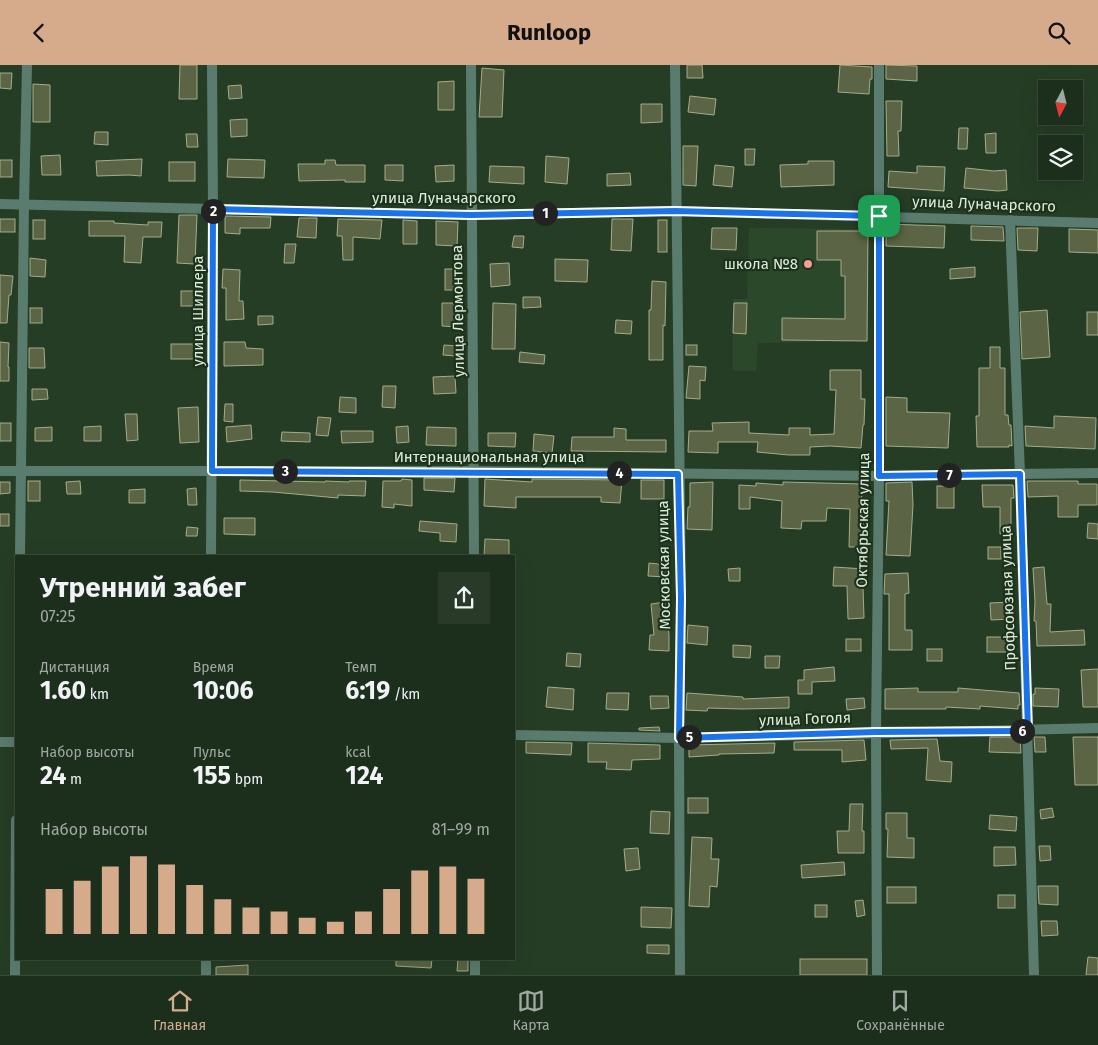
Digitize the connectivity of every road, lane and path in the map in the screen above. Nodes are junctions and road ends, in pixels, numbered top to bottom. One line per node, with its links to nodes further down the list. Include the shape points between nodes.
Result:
1 (27, 65): 7 (street)
2 (212, 65): 8 (street, улица Шиллера)
3 (471, 65): 10 (street, улица Лермонтова)
4 (675, 65): 9 (street, Московская улица)
5 (878, 65): 11 (street, Октябрьская улица)
6 (0, 204): 7 (street, улица Луначарского)
7 (24, 204): 8 (street, улица Луначарского); 15 (street)
8 (213, 209): 10 (street, улица Луначарского); 16 (street, улица Шиллера)
9 (675, 211): 10 (street, улица Луначарского); 11 (street, улица Луначарского); 19 (street, Московская улица)
10 (471, 215): 17 (street, улица Лермонтова)
11 (879, 216): 12 (street, улица Луначарского); 21 (street, Октябрьская улица)
12 (1010, 221): 13 (street, улица Луначарского); 20 (street, Профсоюзная улица)
13 (1098, 223)
14 (0, 471): 15 (street, Интернациональная улица)
15 (21, 471): 16 (street, Интернациональная улица); 22 (street)
16 (212, 471): 17 (street, Интернациональная улица); 23 (street, улица Шиллера)
17 (475, 471): 19 (street, Интернациональная улица); 24 (street, улица Лермонтова)
18 (1098, 473): 20 (street, Интернациональная улица)
19 (678, 474): 21 (street, Интернациональная улица); 29 (street, Московская улица, via 681,598)
20 (1020, 474): 21 (street, Интернациональная улица); 26 (street, Профсоюзная улица)
21 (879, 476): 27 (street, Октябрьская улица)
22 (20, 555)
23 (211, 555)
24 (474, 555)
25 (1098, 728): 26 (street, улица Гоголя)
26 (1028, 731): 27 (street, улица Гоголя); 40 (street, Профсоюзная улица)
27 (876, 732): 29 (street, улица Гоголя); 39 (street, Октябрьская улица)
28 (515, 735): 29 (street, улица Гоголя)
29 (679, 738): 38 (street, Московская улица)
30 (0, 742): 31 (street)
31 (15, 742)
32 (15, 960): 35 (street)
33 (206, 960): 36 (street)
34 (475, 960): 37 (street)
35 (15, 975)
36 (206, 975)
37 (475, 975)
38 (680, 975)
39 (877, 975)
40 (1034, 975)

